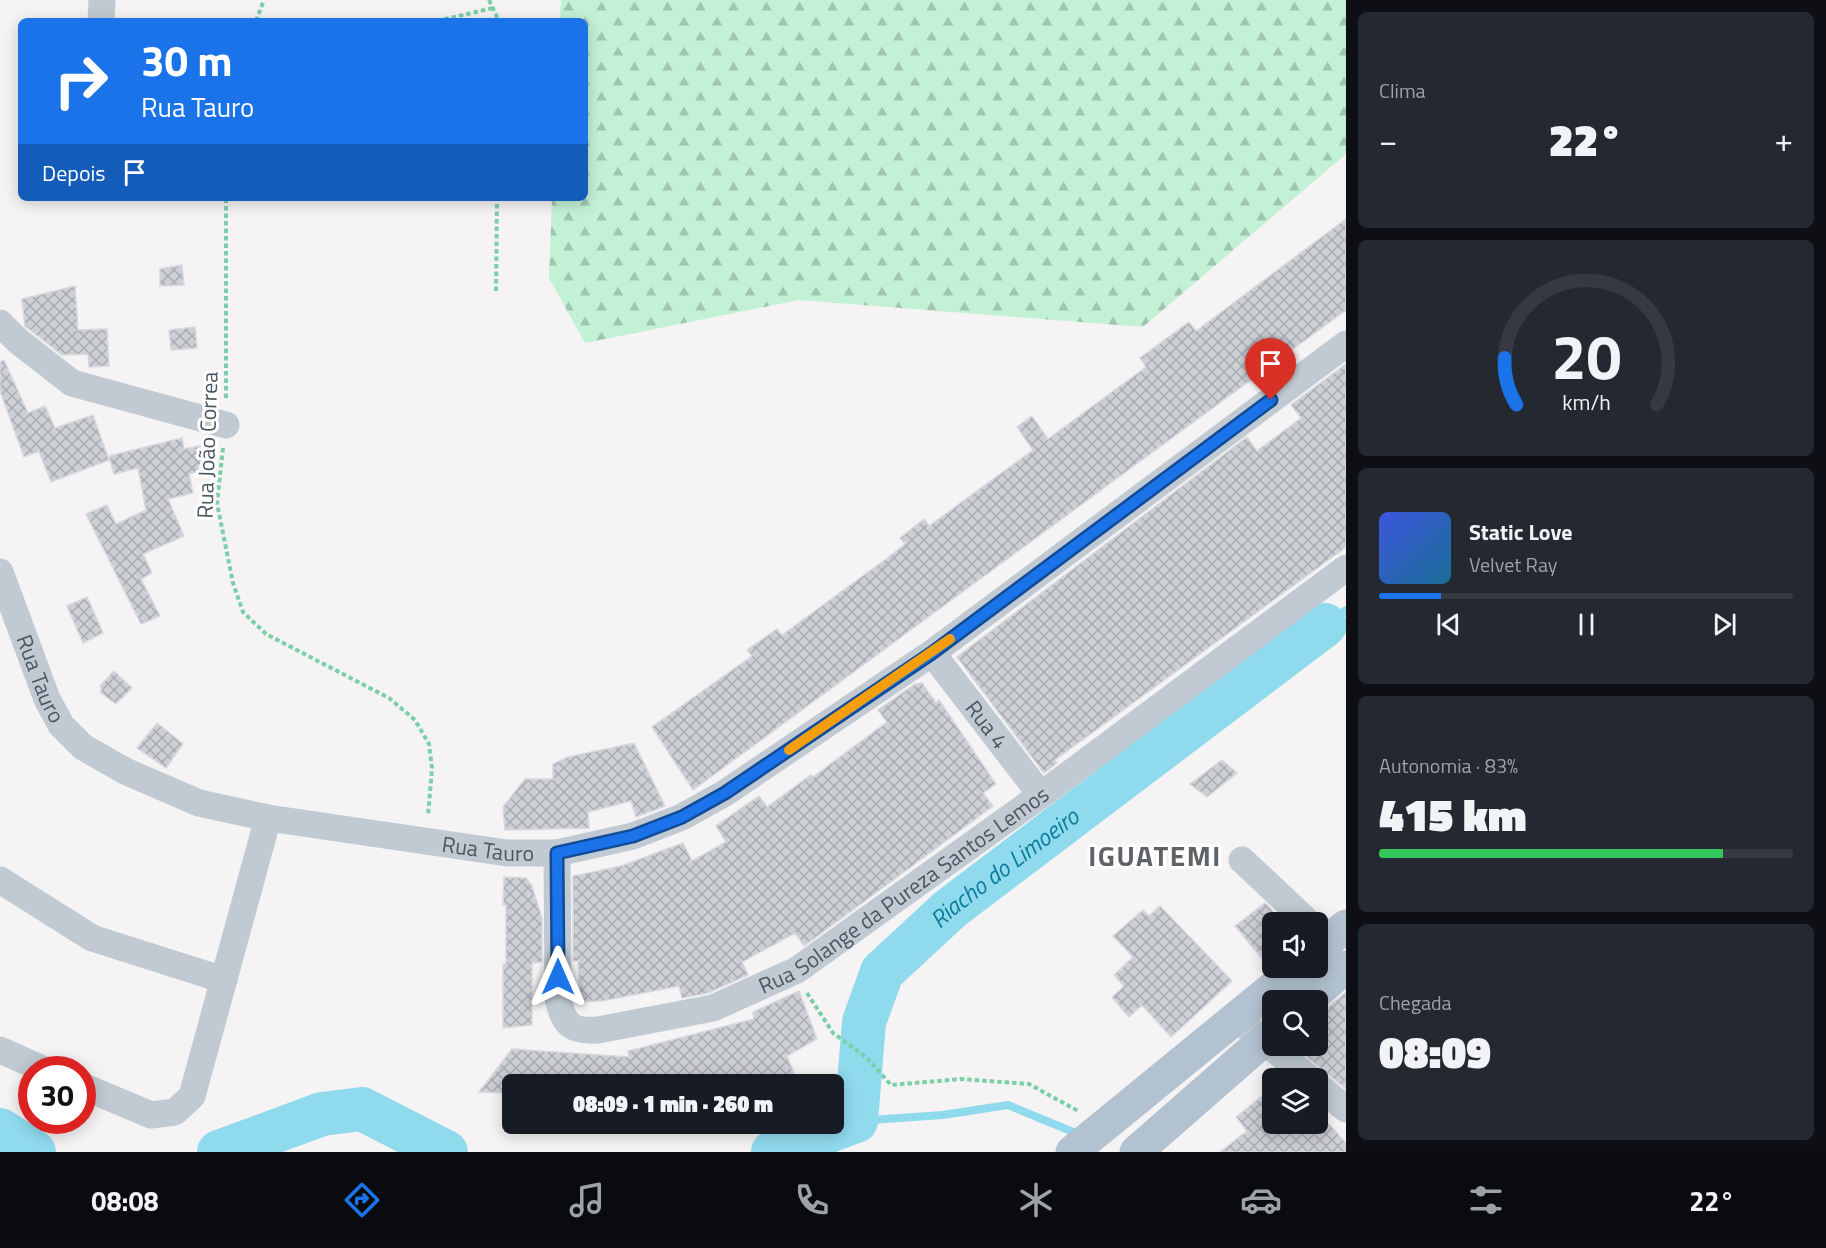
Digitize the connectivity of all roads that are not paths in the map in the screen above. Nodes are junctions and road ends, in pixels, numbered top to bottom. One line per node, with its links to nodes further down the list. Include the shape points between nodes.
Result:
1 (102, 0): 2 (street)
2 (101, 18)
3 (0, 323): 5 (street, via 72,383)
4 (1346, 344): 8 (street, Rua Tauro)
5 (226, 425)
6 (1346, 568): 9 (street, Rua Solange da Pureza Santos Lemos)
7 (0, 572): 10 (street, Rua Tauro, via 47,699 61,725 83,747 125,771 200,803)
8 (932, 653): 9 (street, Rua 4); 11 (street, Rua Tauro, via 725,793 682,817 633,836)
9 (1041, 795): 11 (street, Rua Solange da Pureza Santos Lemos, via 797,970 714,1008 582,1032 568,1024 558,998)
10 (268, 818): 11 (street, Rua Tauro, via 507,853); 16 (street)
11 (557, 853)
12 (1242, 860): 14 (street)
13 (0, 880): 16 (street, via 92,938)
14 (1329, 943): 17 (main road)
15 (1285, 978): 18 (main road)
16 (224, 980): 25 (street, via 192,1096 174,1112 151,1115)
17 (1312, 990)
18 (1237, 1019): 19 (street); 28 (main road)
19 (1262, 1034)
20 (1262, 1042): 29 (main road)
21 (0, 1050): 23 (street)
22 (1287, 1056): 24 (street)
23 (18, 1058)
24 (1299, 1068)
25 (96, 1092)
26 (1328, 1094): 27 (street)
27 (1346, 1109)
28 (1072, 1152)
29 (1136, 1152)

